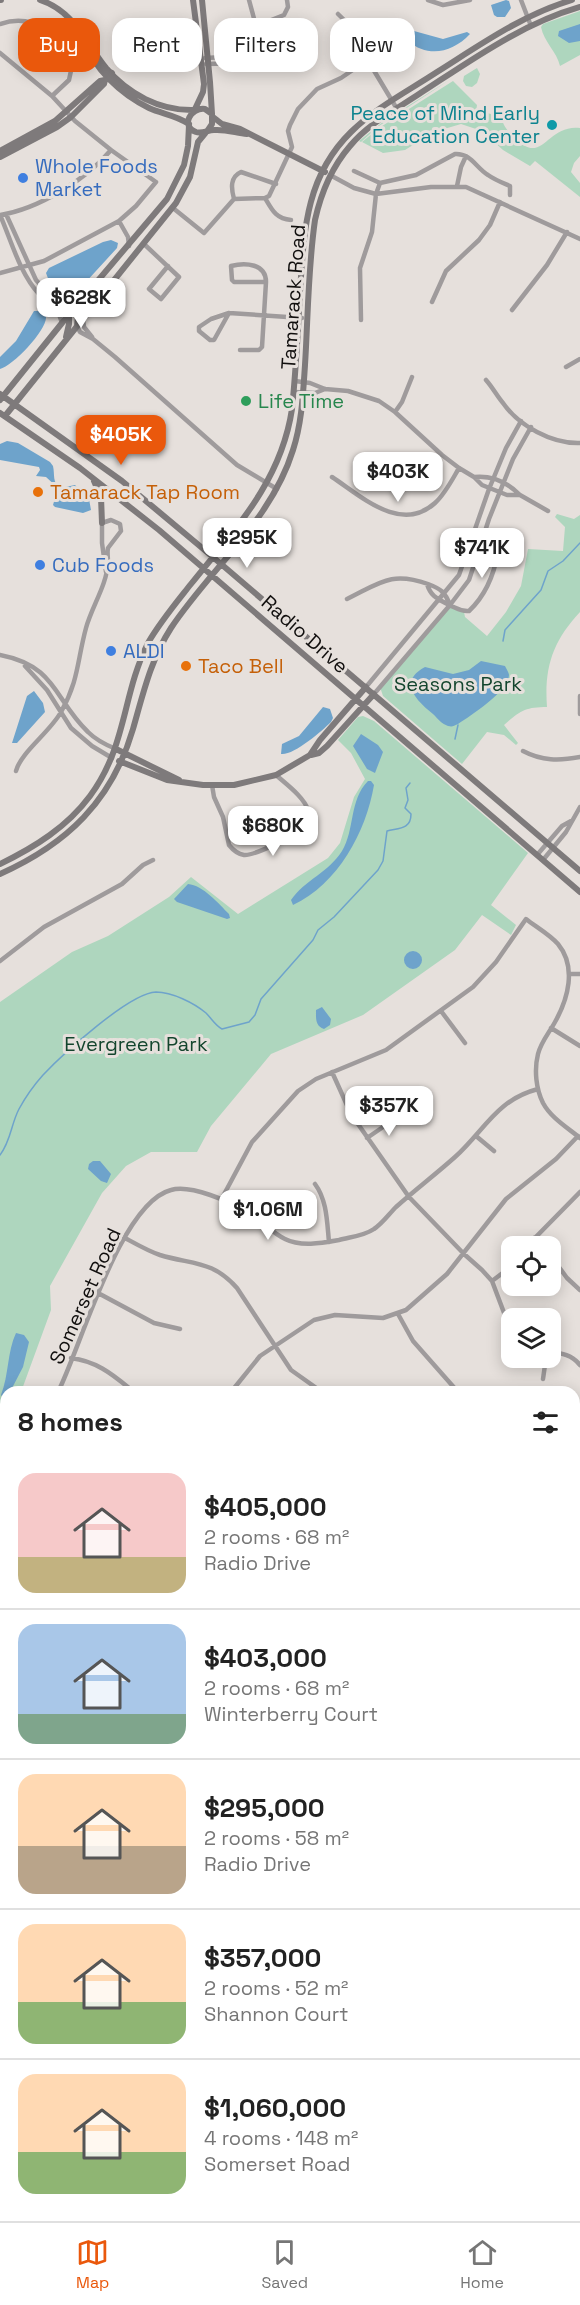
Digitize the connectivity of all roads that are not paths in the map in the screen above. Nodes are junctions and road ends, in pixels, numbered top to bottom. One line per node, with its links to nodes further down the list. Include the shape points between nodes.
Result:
1 (40, 0): 26 (street, via 76,24)
2 (193, 0): 13 (street)
3 (202, 0): 20 (street)
4 (249, 0): 14 (street)
5 (287, 0): 15 (street, via 284,15)
6 (428, 0): 7 (street, via 443,5)
7 (470, 0)
8 (521, 0): 12 (street)
9 (572, 0): 12 (street, Tamarack Road)
10 (580, 7): 18 (street, Tamarack Road)
11 (338, 14): 16 (street)
12 (528, 17): 18 (street); 28 (street, Tamarack Road)
13 (195, 18)
14 (254, 18)
15 (276, 18)
16 (342, 18)
17 (0, 24): 27 (street, via 34,22 55,36 72,66 69,80)
18 (531, 26): 30 (street, Tamarack Road)
19 (0, 53): 27 (street)
20 (208, 61): 21 (street); 22 (street); 32 (street)
21 (214, 61)
22 (202, 62)
23 (201, 72): 29 (street, via 203,93)
24 (350, 72): 38 (street, via 323,85 303,103 288,131 293,144)
25 (375, 72): 28 (street)
26 (108, 77): 29 (street, via 153,104); 31 (street); 33 (street, via 143,104)
27 (52, 96): 31 (street)
28 (393, 100): 30 (street); 41 (street, Tamarack Road, via 349,133)
29 (195, 109): 32 (street, via 205,109); 33 (street)
30 (397, 109): 43 (street, Tamarack Road, via 356,139)
31 (69, 114): 36 (street); 37 (street); 40 (street, via 40,137)
32 (212, 116): 34 (street); 35 (street)
33 (189, 124): 34 (street, via 195,132); 56 (street, via 181,175)
34 (208, 131): 35 (street); 52 (street, via 198,141 189,179)
35 (248, 134): 38 (street)
36 (111, 150): 53 (street, via 96,167 72,183 38,202); 55 (street, via 156,182)
37 (0, 151)
38 (290, 154): 41 (street); 45 (street)
39 (466, 156): 44 (street, via 455,154 417,175); 46 (street); 48 (street, via 486,174 510,186)
40 (0, 158)
41 (322, 171): 43 (street); 74 (street, Tamarack Road, via 306,219)
42 (354, 171): 44 (street)
43 (330, 175): 47 (street); 75 (street, Tamarack Road, via 315,220)
44 (380, 183): 47 (street)
45 (276, 184): 49 (street); 50 (street, via 242,172 232,181)
46 (457, 186): 47 (street); 51 (street)
47 (376, 194): 77 (street, via 372,232 360,268)
48 (510, 195)
49 (265, 198): 50 (street); 54 (street, via 276,215)
50 (234, 199): 52 (street, via 204,233)
51 (500, 202): 58 (street); 68 (street, via 484,233 442,276)
52 (173, 208): 61 (street)
53 (2, 215): 65 (street)
54 (291, 220)
55 (119, 221): 57 (street); 65 (street)
56 (147, 226): 59 (street); 61 (street)
57 (125, 230): 59 (street); 62 (street)
58 (567, 232): 60 (street); 70 (street, via 547,266)
59 (136, 239): 62 (street); 63 (street)
60 (580, 239)
61 (144, 244): 63 (street); 64 (street)
62 (129, 247): 69 (street)
63 (133, 258): 76 (street)
64 (168, 266): 64 (street, via 179,277 161,299 149,289)
65 (26, 267): 66 (street); 72 (street); 78 (street, via 33,287 57,311)
66 (0, 273)
67 (266, 282): 67 (street, via 234,282 231,266 259,267); 73 (street)
68 (432, 302)
69 (80, 303): 72 (street); 79 (street)
70 (512, 310)
71 (229, 313): 71 (street, via 212,341 198,329 211,319); 73 (street)
72 (69, 315): 78 (street); 81 (street)
73 (264, 315): 74 (street); 82 (street, via 261,350)
74 (298, 317): 75 (street); 87 (street, Tamarack Road)
75 (308, 318): 88 (street, Tamarack Road)
76 (83, 319): 79 (street); 80 (street)
77 (361, 320)
78 (62, 323): 92 (street)
79 (77, 326): 80 (street); 81 (street)
80 (93, 339): 105 (street, via 237,465)
81 (64, 341): 93 (street)
82 (240, 350)
83 (580, 359): 84 (street)
84 (566, 367)
85 (412, 377): 94 (street)
86 (486, 380): 96 (street)
87 (295, 381): 88 (street); 90 (street, Tamarack Road)
88 (303, 382): 89 (street); 91 (street, Tamarack Road)
89 (324, 389): 91 (street); 94 (street, via 360,393)
90 (294, 392): 91 (street); 105 (street, Tamarack Road, via 288,435)
91 (303, 393): 106 (street, Tamarack Road, via 294,447)
92 (1, 397): 93 (street, Radio Drive)
93 (13, 404): 95 (street); 113 (street, Radio Drive, via 122,481)
94 (395, 412): 99 (street)
95 (2, 417): 102 (street, Radio Drive)
96 (521, 421): 97 (street); 103 (street)
97 (531, 427): 98 (street, via 554,439); 104 (street)
98 (580, 443)
99 (459, 468): 100 (street, via 435,503 420,512 403,515 386,512); 101 (street)
100 (332, 477)
101 (474, 477): 103 (street); 107 (street)
102 (93, 478): 111 (street, via 101,496); 115 (street, Radio Drive)
103 (494, 478): 104 (street); 107 (street)
104 (504, 482): 108 (street); 109 (street)
105 (267, 484): 106 (street); 113 (street, Tamarack Road)
106 (277, 489): 114 (street, Tamarack Road)
107 (489, 489): 108 (street); 119 (street, via 459,575)
108 (500, 493): 109 (street); 122 (street, via 469,580)
109 (520, 495): 110 (street)
110 (548, 511)
111 (102, 523): 116 (street); 116 (street, via 116,521 121,527 120,535 108,548)
112 (498, 552): 122 (street, via 494,575 469,611)
113 (213, 556): 114 (street, Radio Drive); 115 (street, Tamarack Road)
114 (222, 564): 117 (street, Tamarack Road); 125 (street, Radio Drive)
115 (203, 568): 117 (street, Radio Drive); 133 (street, Tamarack Road, via 149,642 135,676)
116 (106, 572): 129 (street)
117 (213, 576): 128 (street, Radio Drive); 135 (street, Tamarack Road, via 176,622 156,655)
118 (427, 584): 119 (street); 120 (street, via 408,577 398,578); 121 (street)
119 (446, 593): 121 (street); 122 (street)
120 (347, 599)
121 (439, 601): 122 (street); 125 (street)
122 (450, 605): 126 (street)
123 (0, 656): 124 (street)
124 (23, 664): 129 (street, via 46,676); 131 (street)
125 (366, 687): 126 (street, Radio Drive); 128 (street)
126 (374, 694): 130 (street); 145 (street, Radio Drive)
127 (580, 696): 132 (street)
128 (356, 700): 130 (street, Radio Drive); 136 (street)
129 (66, 702): 131 (street); 133 (street, via 89,734)
130 (363, 705): 136 (street, via 327,746); 146 (street, Radio Drive)
131 (61, 712): 137 (street, via 80,737); 140 (street, via 22,758)
132 (580, 714)
133 (116, 749): 135 (street); 137 (street, Tamarack Road)
134 (523, 751): 138 (street, via 555,760)
135 (124, 754): 139 (street, Tamarack Road); 142 (street)
136 (310, 755): 141 (street)
137 (112, 758): 139 (street); 149 (street, Tamarack Road, via 96,788 66,823)
138 (580, 758)
139 (121, 762): 142 (street, via 167,780); 151 (street, Tamarack Road, via 98,801 72,830 31,859)
140 (16, 771)
141 (276, 775): 143 (street, via 245,783); 143 (street, via 304,803 309,811 308,820 298,832 251,854 240,854 229,845)
142 (182, 781): 143 (street)
143 (212, 785)
144 (580, 807): 145 (street)
145 (550, 845): 146 (street); 148 (street); 150 (street, Radio Drive)
146 (537, 855): 148 (street, Radio Drive)
147 (153, 860): 153 (street, via 122,884 44,927)
148 (543, 860): 152 (street, Radio Drive)
149 (0, 864)
150 (580, 871)
151 (0, 874)
152 (580, 892)
153 (0, 961)
154 (570, 974): 155 (street); 156 (street, via 558,945 526,919 488,973); 157 (street)
155 (580, 974)
156 (441, 1011): 158 (street); 160 (street, via 386,1050)
157 (552, 1028): 159 (street); 161 (street, via 538,1053)
158 (465, 1043)
159 (580, 1046)
160 (332, 1072): 165 (street, via 344,1103); 170 (street, via 306,1084 260,1131)
161 (538, 1089): 163 (street, Somerset Road, via 509,1100); 164 (street, via 547,1108)
162 (399, 1116): 165 (street)
163 (476, 1136): 166 (street); 169 (street, Somerset Road)
164 (579, 1136): 174 (street, via 506,1199)
165 (367, 1138): 169 (street)
166 (494, 1151)
167 (315, 1184): 173 (street, via 321,1191)
168 (580, 1192): 171 (street)
169 (409, 1197): 173 (street, Somerset Road, via 374,1230); 174 (street)
170 (221, 1200): 172 (street, Somerset Road, via 191,1189 168,1190 149,1203); 173 (street, Somerset Road, via 247,1212 285,1239)
171 (536, 1236)
172 (125, 1238): 179 (street, Somerset Road); 183 (street, via 157,1254 215,1269 228,1277)
173 (329, 1242)
174 (464, 1254): 177 (street); 181 (street, via 439,1282)
175 (561, 1269): 178 (street)
176 (501, 1274): 177 (street)
177 (492, 1281): 180 (street)
178 (580, 1290)
179 (98, 1293): 182 (street, via 154,1323); 185 (street, Somerset Road)
180 (501, 1310)
181 (398, 1314): 183 (street, via 375,1319 322,1317); 193 (street, via 413,1341)
182 (180, 1329)
183 (274, 1346): 191 (street, via 255,1361); 192 (street, via 291,1370)
184 (561, 1353): 186 (street)
185 (71, 1358): 189 (street, Somerset Road); 190 (street, via 101,1367)
186 (580, 1365)
187 (545, 1368): 188 (street)
188 (543, 1380)
189 (60, 1386)
190 (126, 1386)
191 (236, 1386)
192 (314, 1386)
193 (453, 1386)

